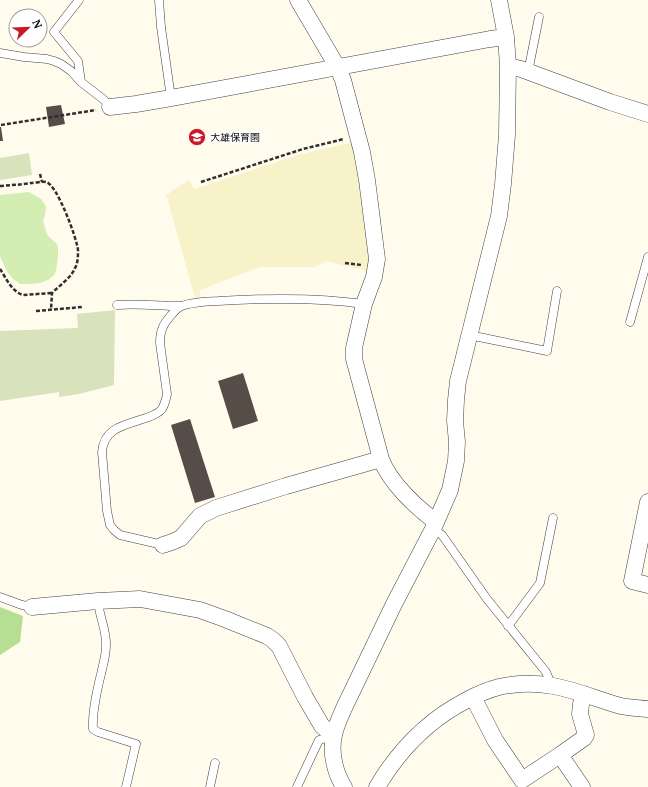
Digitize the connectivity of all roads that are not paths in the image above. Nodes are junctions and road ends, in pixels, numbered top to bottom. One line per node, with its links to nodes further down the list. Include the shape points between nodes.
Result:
1 (79, 0): 11 (lane, via 54,32 78,61)
2 (159, 0): 12 (lane)
3 (298, 0): 9 (street)
4 (499, 0): 6 (street)
5 (539, 17): 10 (lane)
6 (506, 37): 8 (street); 9 (street)
7 (0, 53): 11 (lane, via 54,61 71,71)
8 (508, 66): 10 (street); 21 (street, via 507,135 502,197)
9 (338, 68): 12 (street); 17 (street, via 359,136 377,259 374,278)
10 (528, 72): 14 (street)
11 (81, 82): 13 (lane, via 102,99)
12 (171, 98): 13 (street)
13 (105, 108)
14 (648, 114)
15 (648, 257): 20 (lane)
16 (557, 291): 21 (lane, via 547,351)
17 (364, 304): 19 (lane, via 262,298); 22 (street, via 354,359)
18 (117, 305): 19 (lane)
19 (180, 306): 26 (lane, via 166,321 160,335 167,394 163,408 157,414 112,431 106,436 102,452 106,511 110,525 120,535)
20 (630, 322)
21 (470, 335): 25 (street, via 458,382 454,472 450,490)
22 (380, 459): 25 (street, via 397,486); 26 (street, via 216,508 200,516 181,538)
23 (648, 502): 27 (street, via 632,581)
24 (553, 518): 31 (lane, via 540,583)
25 (435, 526): 31 (lane); 36 (street, via 394,604 345,706)
26 (163, 545)
27 (648, 584)
28 (0, 597): 30 (lane)
29 (98, 601): 30 (street); 36 (street, via 140,599 200,610 267,636 278,646 322,726); 39 (lane, via 106,646 92,721 93,729 136,744)
30 (32, 607)
31 (508, 626): 32 (lane, via 546,672)
32 (552, 686): 33 (street); 34 (street, via 507,685)
33 (584, 694): 35 (street, via 622,706); 37 (street, via 580,714 586,735)
34 (473, 697): 37 (street, via 494,740 522,780); 43 (street, via 451,708 423,729 396,758)
35 (648, 709)
36 (334, 736): 41 (lane, via 319,740); 42 (street, via 333,755)
37 (560, 755): 44 (street)
38 (215, 763): 40 (lane)
39 (126, 787)
40 (210, 787)
41 (297, 787)
42 (344, 787)
43 (377, 787)
44 (582, 787)

